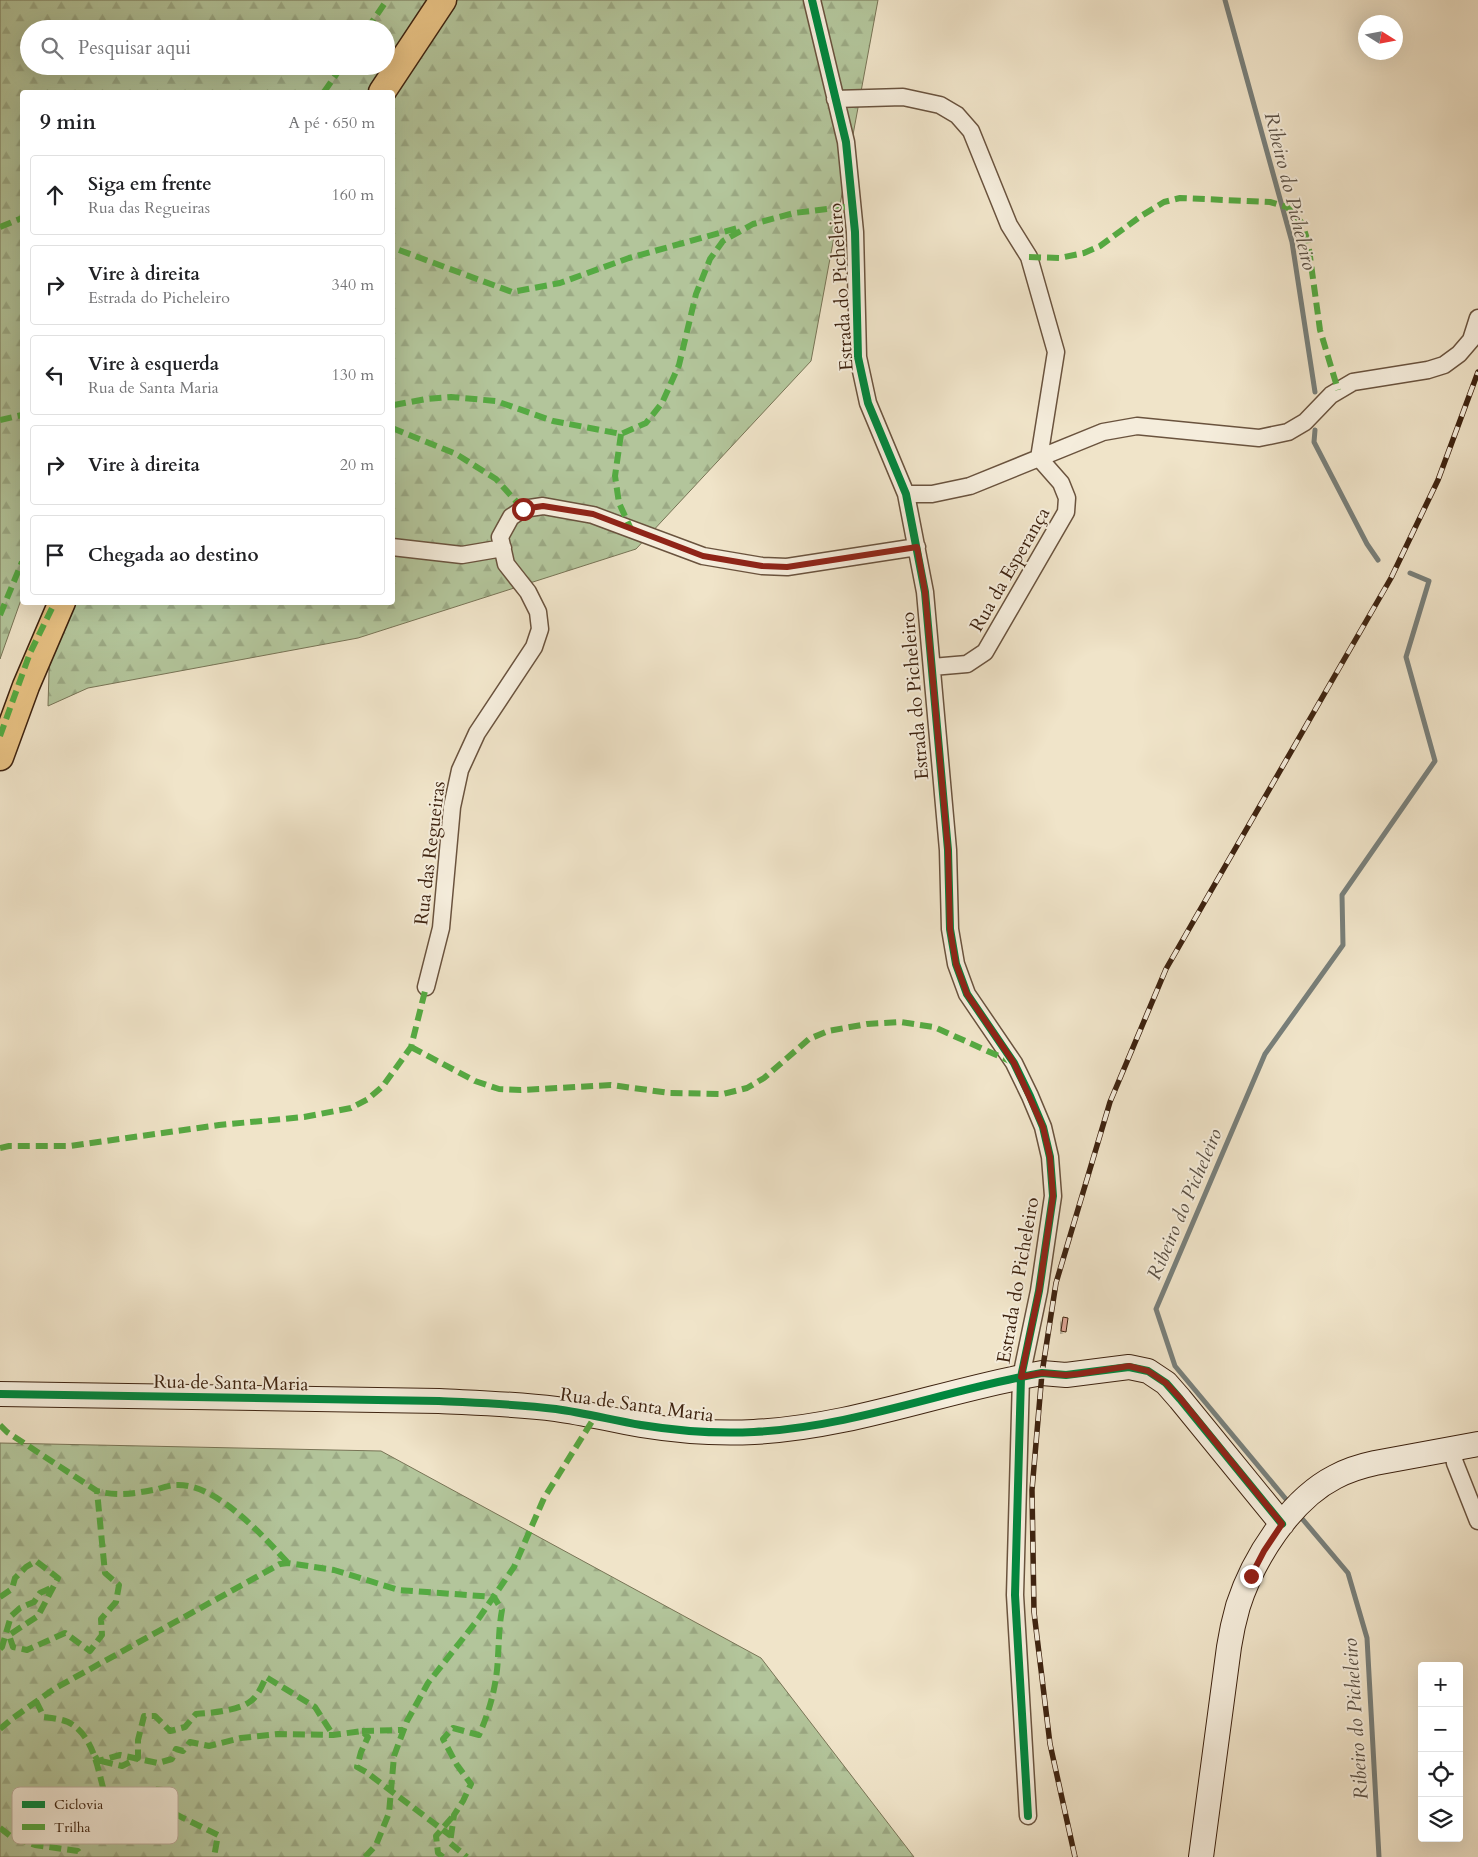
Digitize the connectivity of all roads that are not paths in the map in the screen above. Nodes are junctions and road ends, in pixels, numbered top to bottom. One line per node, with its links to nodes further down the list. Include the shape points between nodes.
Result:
1 (443, 0): 3 (main road)
2 (812, 0): 6 (street, Estrada do Picheleiro)
3 (395, 72)
4 (393, 75): 5 (main road)
5 (383, 90)
6 (835, 99): 8 (street, via 903,97 940,105 957,115 971,131 1009,225 1029,256 1056,352); 9 (street, Estrada do Picheleiro, via 846,142 854,232 858,357 868,403)
7 (1478, 318): 8 (street, via 1471,340 1444,365 1353,382 1331,395 1305,422 1288,432 1259,438 1137,426 1103,432)
8 (1039, 458): 9 (street, via 970,486 932,494); 14 (street, Rua da Esperança, via 1061,483 1068,498 1066,512 985,652 967,664)
9 (906, 494): 11 (street, Estrada do Picheleiro)
10 (395, 546): 12 (street, via 462,555)
11 (917, 547): 12 (street, Rua das Regueiras, via 787,567 762,566 703,556 593,514 543,506 523,509 511,516 500,537); 14 (street, Estrada do Picheleiro)
12 (503, 548): 16 (street, Rua das Regueiras, via 506,564 528,592 538,612 540,629 534,647 477,733 460,770 452,807 441,928)
13 (61, 605): 15 (main road)
14 (932, 667): 17 (street, Estrada do Picheleiro, via 948,850 950,929 956,964 967,994 1014,1063 1043,1127 1050,1157 1053,1196 1039,1291)
15 (0, 757)
16 (426, 987)
17 (1021, 1377): 18 (street, Rua de Santa Maria, via 848,1419 755,1432 684,1431 555,1409 503,1404); 21 (street, Rua de Santa Maria, via 1042,1373 1072,1375 1129,1366 1148,1371 1166,1383); 23 (street, Estrada do Picheleiro, via 1015,1595)
18 (0, 1394)
19 (1478, 1444): 20 (street)
20 (1452, 1448): 21 (street, via 1390,1459 1334,1477); 22 (street)
21 (1291, 1514): 24 (street, via 1258,1561 1234,1621)
22 (1478, 1521)
23 (1028, 1816)
24 (1201, 1857)

